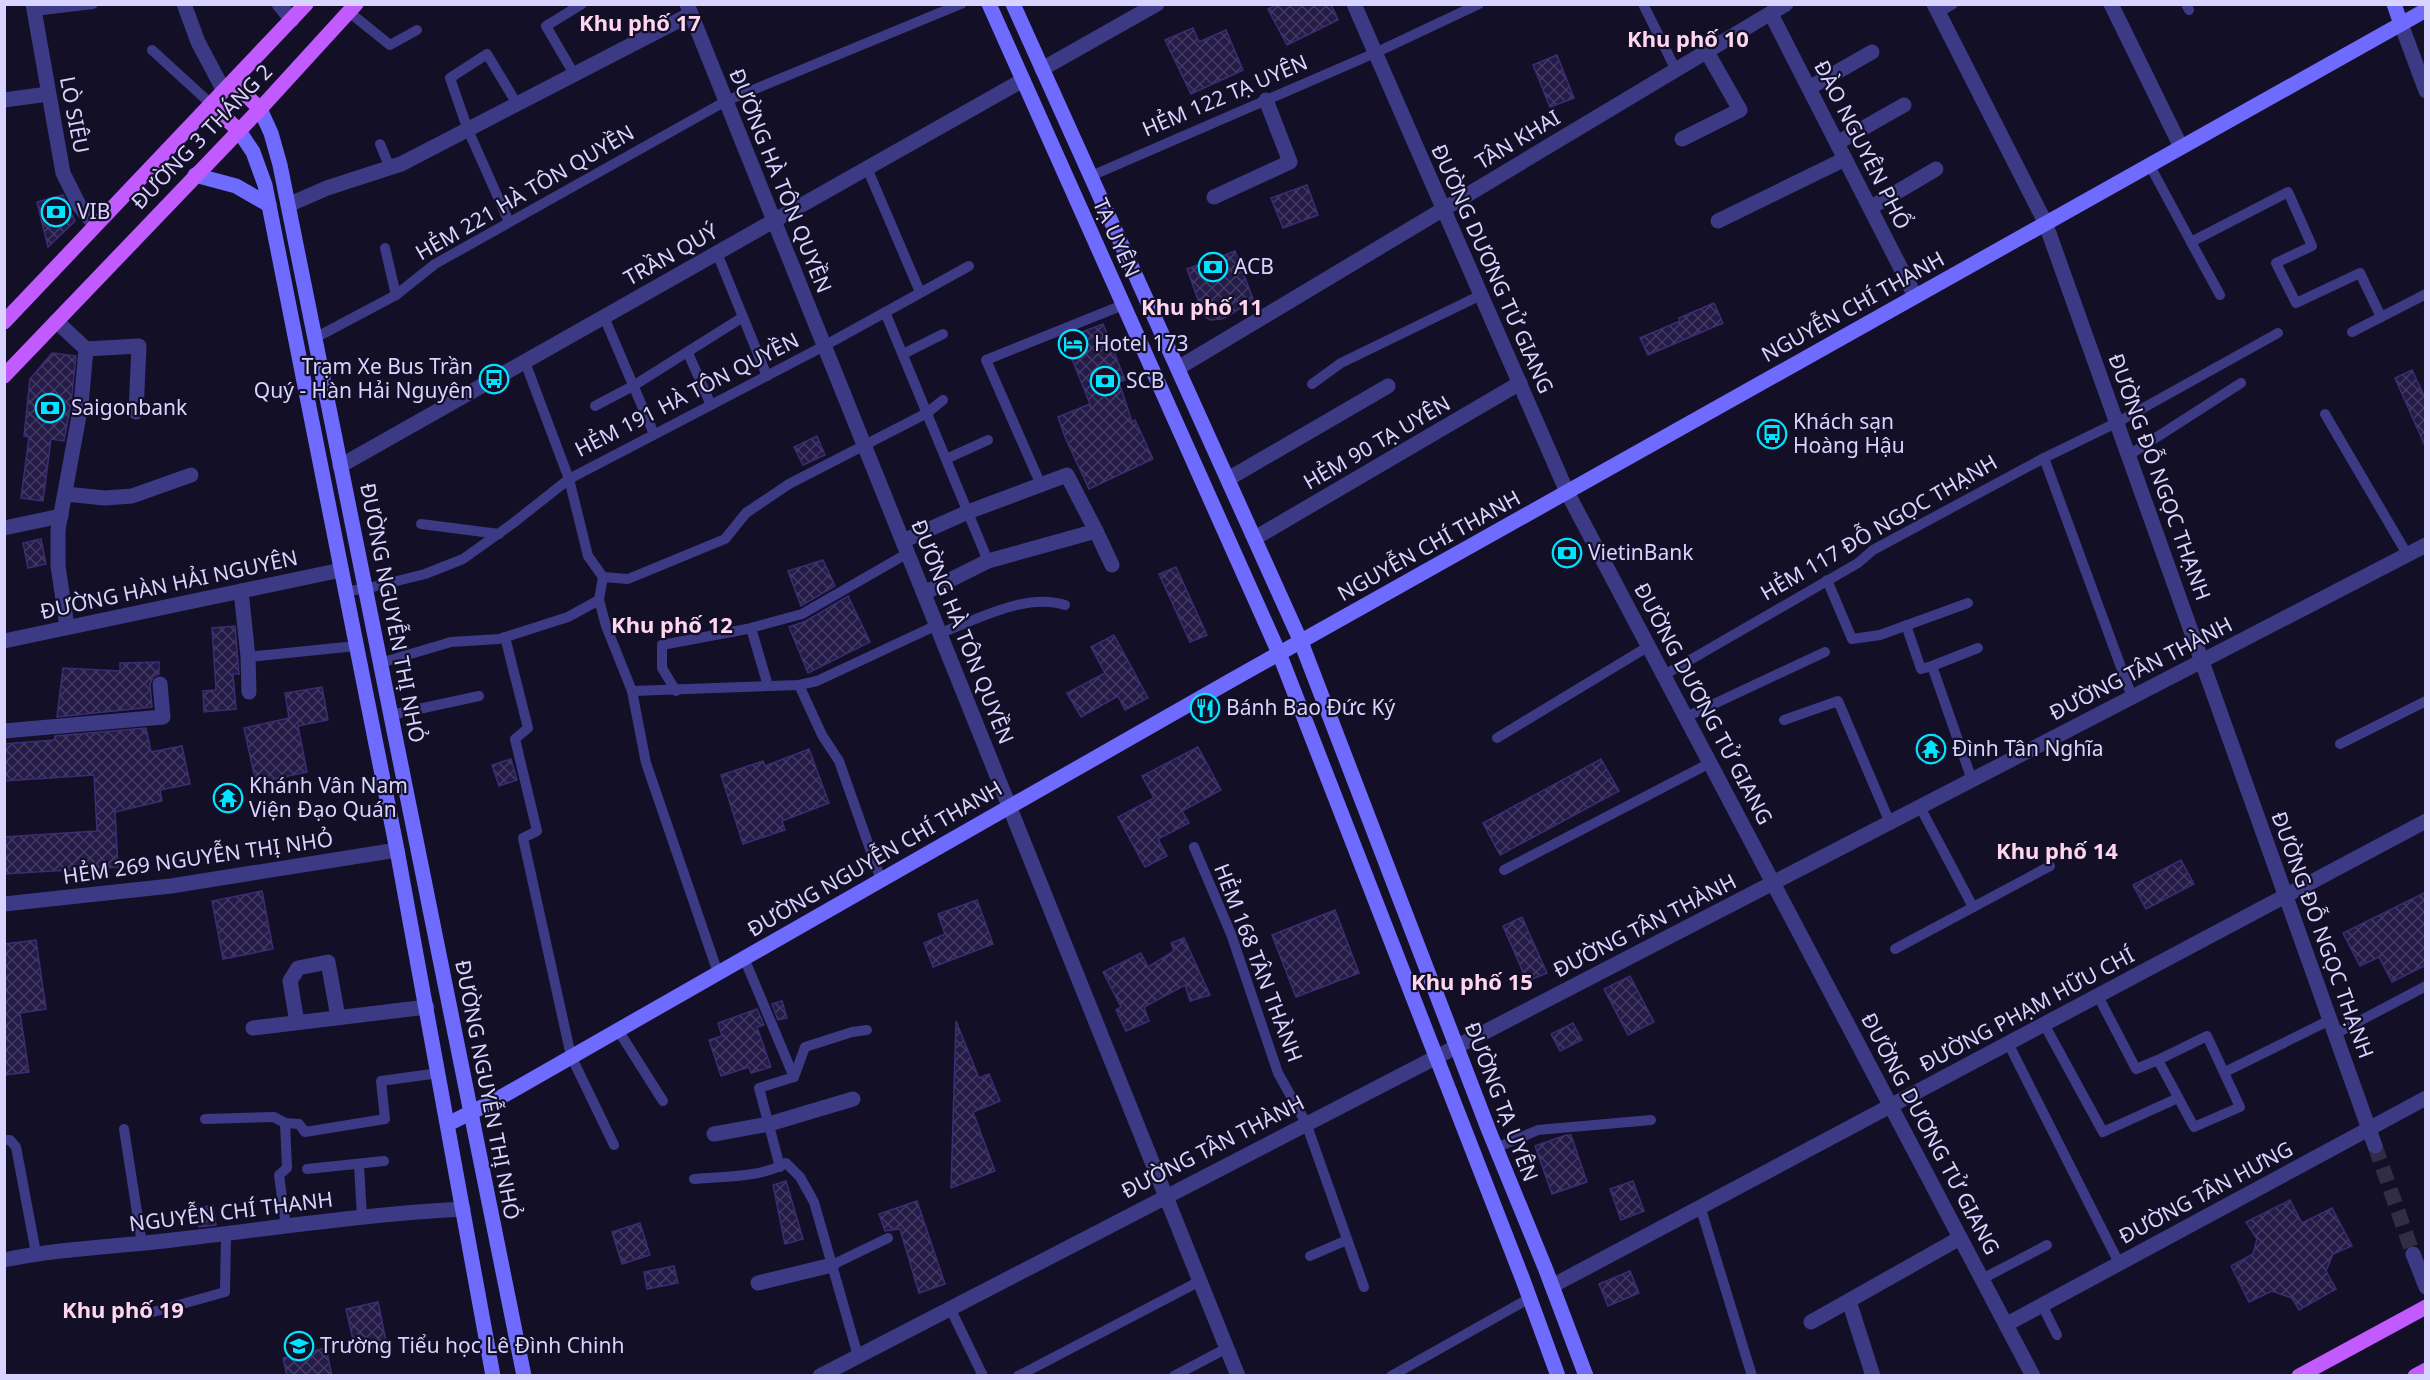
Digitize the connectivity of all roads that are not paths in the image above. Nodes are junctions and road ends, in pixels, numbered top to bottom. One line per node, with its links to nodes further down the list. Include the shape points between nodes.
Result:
1 (93, 4): 17 (lane)
2 (183, 4): 34 (street, via 198,42)
3 (279, 4): 23 (street)
4 (306, 4): 23 (main road, ĐƯỜNG 3 THÁNG 2)
5 (582, 4): 32 (lane, via 546,26)
6 (961, 4): 40 (lane, HẺM 221 HÀ TÔN QUYỀN)
7 (989, 4): 33 (main road, TẠ UYÊN)
8 (1013, 4): 30 (main road, TẠ UYÊN)
9 (1157, 4): 30 (street)
10 (1354, 4): 29 (street, ĐƯỜNG DƯƠNG TỬ GIANG)
11 (1479, 4): 29 (lane, HẺM 122 TẠ UYÊN)
12 (1643, 4): 31 (lane)
13 (1786, 4): 22 (street, TÂN KHAI)
14 (1953, 4): 19 (lane)
15 (2111, 4): 50 (street)
16 (2394, 4): 24 (main road)
17 (33, 8): 37 (street, LÒ SIÊU)
18 (352, 8): 25 (lane, via 390,45); 44 (main road, ĐƯỜNG 3 THÁNG 2)
19 (1936, 8): 66 (street, ĐƯỜNG ĐỖ NGỌC THẠNH)
20 (689, 9): 32 (street); 40 (street, ĐƯỜNG HÀ TÔN QUYỀN)
21 (2426, 10): 24 (main road, NGUYỄN CHÍ THANH)
22 (1771, 14): 27 (street, TÂN KHAI); 35 (street, ĐÀO NGUYÊN PHỔ)
23 (292, 20): 34 (main road, ĐƯỜNG 3 THÁNG 2)
24 (2401, 24): 36 (street); 50 (main road, NGUYỄN CHÍ THANH)
25 (417, 30)
26 (152, 50): 41 (lane)
27 (1707, 52): 31 (street, TÂN KHAI); 47 (street, via 1740,110)
28 (1872, 52): 35 (street)
29 (1375, 53): 39 (lane, HẺM 122 TẠ UYÊN); 62 (street, ĐƯỜNG DƯƠNG TỬ GIANG)
30 (1042, 69): 33 (main road); 57 (main road, TẠ UYÊN)
31 (1676, 70): 62 (street, TÂN KHAI)
32 (574, 74): 42 (street)
33 (1023, 80): 54 (street, TRẦN QUÝ); 78 (main road, TẠ UYÊN)
34 (229, 86): 41 (main road, ĐƯỜNG 3 THÁNG 2); 44 (main road)
35 (1809, 88): 48 (street, ĐÀO NGUYÊN PHỔ)
36 (2426, 91)
37 (48, 93): 38 (street); 67 (street, LÒ SIÊU, via 63,173 80,207)
38 (4, 100)
39 (1266, 100): 57 (lane, HẺM 122 TẠ UYÊN); 58 (street, via 1290,162)
40 (726, 101): 63 (street, ĐƯỜNG HÀ TÔN QUYỀN); 65 (lane, HẺM 221 HÀ TÔN QUYỀN)
41 (211, 104): 46 (main road); 67 (main road, ĐƯỜNG 3 THÁNG 2)
42 (517, 104): 45 (street); 45 (lane, via 487,54 450,78)
43 (1904, 105): 48 (street)
44 (260, 109): 46 (main road, ĐƯỜNG 3 THÁNG 2); 60 (main road, ĐƯỜNG NGUYỄN THỊ NHỎ, via 271,133)
45 (468, 130): 53 (street); 65 (lane)
46 (239, 131): 56 (main road, ĐƯỜNG 3 THÁNG 2); 59 (main road, ĐƯỜNG NGUYỄN THỊ NHỎ, via 260,168)
47 (1682, 139)
48 (1837, 143): 51 (street, ĐÀO NGUYÊN PHỔ)
49 (380, 144): 53 (lane)
50 (2181, 147): 52 (main road, NGUYỄN CHÍ THANH)
51 (1845, 159): 61 (street, ĐÀO NGUYÊN PHỔ); 64 (street)
52 (2150, 164): 66 (main road, NGUYỄN CHÍ THANH); 68 (lane)
53 (390, 168): 60 (street)
54 (867, 168): 63 (street, TRẦN QUÝ); 72 (lane)
55 (1936, 169): 61 (street)
56 (195, 175): 59 (main road, via 236,186); 83 (main road, ĐƯỜNG 3 THÁNG 2)
57 (1091, 176): 94 (main road, TẠ UYÊN)
58 (1214, 197)
59 (269, 205): 118 (main road, ĐƯỜNG NGUYỄN THỊ NHỎ)
60 (288, 205): 88 (main road, ĐƯỜNG NGUYỄN THỊ NHỎ)
61 (1870, 208): 77 (street, ĐÀO NGUYÊN PHỔ)
62 (1444, 209): 75 (street, ĐƯỜNG DƯƠNG TỬ GIANG); 94 (street, TÂN KHAI)
63 (774, 221): 70 (street, TRẦN QUÝ); 89 (street, ĐƯỜNG HÀ TÔN QUYỀN)
64 (1718, 221)
65 (509, 222): 74 (lane, HẺM 221 HÀ TÔN QUYỀN, via 435,264)
66 (2045, 222): 77 (main road, NGUYỄN CHÍ THANH); 109 (street, ĐƯỜNG ĐỖ NGỌC THẠNH)
67 (95, 225): 84 (main road, ĐƯỜNG 3 THÁNG 2)
68 (2191, 242): 76 (lane); 82 (lane, via 2288,192 2312,246 2276,262 2296,303 2360,273)
69 (385, 248): 74 (lane)
70 (717, 253): 80 (street, TRẦN QUÝ); 81 (lane)
71 (969, 266): 72 (lane, HẺM 191 HÀ TÔN QUYỀN)
72 (920, 292): 79 (lane, HẺM 191 HÀ TÔN QUYỀN)
73 (2426, 294): 82 (lane)
74 (396, 295): 88 (lane, HẺM 221 HÀ TÔN QUYỀN)
75 (1481, 295): 98 (street, ĐƯỜNG DƯƠNG TỬ GIANG); 100 (lane, via 1341,363)
76 (2220, 295)
77 (1915, 296): 122 (main road, NGUYỄN CHÍ THANH)
78 (1123, 305): 97 (main road, TẠ UYÊN); 121 (lane, via 986,360)
79 (885, 312): 89 (lane, HẺM 191 HÀ TÔN QUYỀN); 92 (lane)
80 (604, 317): 93 (street, TRẦN QUÝ); 101 (lane)
81 (742, 317): 91 (lane); 96 (lane)
82 (2381, 317): 85 (lane)
83 (57, 321): 90 (street); 95 (main road, ĐƯỜNG 3 THÁNG 2)
84 (4, 322)
85 (2352, 332)
86 (2278, 333): 109 (lane, HẺM 117 ĐỖ NGỌC THẠNH)
87 (943, 334): 92 (lane)
88 (315, 338): 116 (main road, ĐƯỜNG NGUYỄN THỊ NHỎ)
89 (824, 346): 96 (lane, HẺM 191 HÀ TÔN QUYỀN); 112 (street, ĐƯỜNG HÀ TÔN QUYỀN)
90 (86, 349): 106 (street, via 139,346); 123 (street, via 81,405)
91 (688, 353): 101 (lane); 104 (lane)
92 (903, 354): 107 (lane)
93 (525, 362): 116 (street, TRẦN QUÝ); 119 (lane)
94 (1178, 368): 97 (main road); 120 (main road, TẠ UYÊN)
95 (4, 376)
96 (767, 376): 104 (lane, HẺM 191 HÀ TÔN QUYỀN)
97 (1157, 380): 158 (main road, TẠ UYÊN)
98 (1520, 383): 122 (street, ĐƯỜNG DƯƠNG TỬ GIANG); 130 (street, HẺM 90 TẠ UYÊN)
99 (2241, 383): 113 (lane)
100 (1312, 384)
101 (633, 386): 105 (lane); 110 (lane)
102 (1388, 386): 120 (street)
103 (943, 400): 107 (lane)
104 (711, 405): 110 (lane, HẺM 191 HÀ TÔN QUYỀN)
105 (595, 406)
106 (136, 412)
107 (927, 413): 112 (lane); 115 (lane)
108 (2325, 414): 133 (lane)
109 (2118, 422): 113 (street, ĐƯỜNG ĐỖ NGỌC THẠNH); 114 (lane, HẺM 117 ĐỖ NGỌC THẠNH)
110 (654, 434): 119 (lane, HẺM 191 HÀ TÔN QUYỀN)
111 (988, 440): 115 (lane)
112 (864, 446): 132 (street, ĐƯỜNG HÀ TÔN QUYỀN); 138 (lane, via 789,484 746,513 725,538 628,579)
113 (2129, 455): 160 (street, ĐƯỜNG ĐỖ NGỌC THẠNH)
114 (2044, 458): 139 (lane, HẺM 117 ĐỖ NGỌC THẠNH, via 1873,550); 171 (lane)
115 (946, 459): 124 (lane)
116 (340, 466): 118 (main road); 136 (main road, ĐƯỜNG NGUYỄN THỊ NHỎ)
117 (191, 475): 123 (street, via 132,496)
118 (323, 476): 137 (main road, ĐƯỜNG NGUYỄN THỊ NHỎ)
119 (568, 479): 129 (lane, HẺM 191 HÀ TÔN QUYỀN); 138 (lane, via 588,556)
120 (1228, 479): 130 (main road, TẠ UYÊN)
121 (1041, 485): 124 (street); 128 (street, via 1067,475)
122 (1567, 492): 152 (main road, NGUYỄN CHÍ THANH); 155 (street, ĐƯỜNG DƯƠNG TỬ GIANG)
123 (65, 494): 125 (street)
124 (968, 512): 132 (street); 134 (lane)
125 (61, 516): 127 (street); 148 (street, via 58,566)
126 (421, 524): 129 (lane)
127 (4, 528)
128 (1096, 531): 134 (street); 135 (street)
129 (499, 534): 140 (lane, HẺM 191 HÀ TÔN QUYỀN, via 463,559 425,574)
130 (1255, 538): 152 (main road, TẠ UYÊN)
131 (2426, 545): 133 (street, ĐƯỜNG TÂN THÀNH)
132 (905, 547): 143 (street, ĐƯỜNG HÀ TÔN QUYỀN); 149 (lane, via 802,614)
133 (2407, 554): 160 (street, ĐƯỜNG TÂN THÀNH)
134 (988, 561): 143 (street)
135 (1112, 565)
136 (360, 566): 137 (main road); 140 (main road, ĐƯỜNG NGUYỄN THỊ NHỎ)
137 (342, 570): 141 (street, ĐƯỜNG HÀN HẢI NGUYÊN); 142 (main road, ĐƯỜNG NGUYỄN THỊ NHỎ)
138 (603, 577): 144 (lane)
139 (1827, 580): 147 (lane, via 1852,639 1880,635); 163 (lane, HẺM 117 ĐỖ NGỌC THẠNH)
140 (365, 589): 142 (lane, HẺM 191 HÀ TÔN QUYỀN); 161 (main road, ĐƯỜNG NGUYỄN THỊ NHỎ)
141 (241, 591): 148 (street, ĐƯỜNG HÀN HẢI NGUYÊN); 159 (street)
142 (346, 591): 154 (main road, ĐƯỜNG NGUYỄN THỊ NHỎ)
143 (924, 593): 150 (street, ĐƯỜNG HÀ TÔN QUYỀN)
144 (599, 600): 151 (lane, via 568,617); 167 (lane)
145 (1968, 603): 147 (lane)
146 (1065, 605): 150 (lane, via 1053,601 1026,602)
147 (1906, 625): 162 (lane, via 1921,669)
148 (68, 627): 153 (street, ĐƯỜNG HÀN HẢI NGUYÊN)
149 (751, 628): 166 (lane); 168 (lane, via 662,645 662,668)
150 (938, 629): 165 (lane); 181 (street, ĐƯỜNG HÀ TÔN QUYỀN)
151 (505, 637): 161 (lane, via 450,642); 210 (lane, via 528,728 515,739 537,831 523,838)
152 (1301, 642): 158 (main road, ĐƯỜNG NGUYỄN CHÍ THANH); 208 (main road, ĐƯỜNG TẠ UYÊN)
153 (6, 643)
154 (356, 646): 159 (lane); 186 (main road, ĐƯỜNG NGUYỄN THỊ NHỎ)
155 (1649, 646): 163 (street, ĐƯỜNG DƯƠNG TỬ GIANG); 177 (lane)
156 (1978, 648): 162 (lane)
157 (1825, 652): 174 (lane)
158 (1280, 653): 181 (main road, ĐƯỜNG NGUYỄN CHÍ THANH); 209 (main road, ĐƯỜNG TẠ UYÊN)
159 (248, 657): 169 (street)
160 (2202, 661): 171 (street, ĐƯỜNG TÂN THÀNH); 191 (street, ĐƯỜNG ĐỖ NGỌC THẠNH)
161 (380, 663): 173 (main road, ĐƯỜNG NGUYỄN THỊ NHỎ)
162 (1932, 666): 180 (lane)
163 (1664, 675): 174 (street, ĐƯỜNG DƯƠNG TỬ GIANG)
164 (160, 684): 176 (street, via 163,717)
165 (800, 685): 166 (lane); 189 (lane, via 822,735 839,761)
166 (768, 686): 168 (lane)
167 (632, 691): 168 (lane); 196 (lane, via 646,763)
168 (676, 691)
169 (249, 692)
170 (479, 696): 173 (lane)
171 (2132, 697): 180 (street, ĐƯỜNG TÂN THÀNH)
172 (2426, 701): 178 (lane)
173 (391, 715): 220 (main road, ĐƯỜNG NGUYỄN THỊ NHỎ)
174 (1686, 717): 179 (street, ĐƯỜNG DƯƠNG TỬ GIANG)
175 (1784, 720): 184 (lane, via 1838,702)
176 (4, 731)
177 (1497, 738)
178 (2340, 744)
179 (1710, 763): 188 (lane); 190 (street, ĐƯỜNG DƯƠNG TỬ GIANG)
180 (1972, 780): 182 (street, ĐƯỜNG TÂN THÀNH)
181 (1010, 806): 189 (main road, ĐƯỜNG NGUYỄN CHÍ THANH); 239 (street, ĐƯỜNG HÀ TÔN QUYỀN)
182 (1920, 807): 184 (street, ĐƯỜNG TÂN THÀNH); 193 (lane)
183 (2426, 821): 191 (street, ĐƯỜNG PHẠM HỮU CHÍ)
184 (1890, 823): 190 (street, ĐƯỜNG TÂN THÀNH)
185 (1194, 847): 224 (lane, HẺM 168 TÂN THÀNH, via 1231,934 1278,1073)
186 (397, 850): 192 (street, HẺM 269 NGUYỄN THỊ NHỎ, via 171,886); 199 (main road, ĐƯỜNG NGUYỄN THỊ NHỎ)
187 (2050, 866): 193 (lane)
188 (1504, 870)
189 (881, 880): 195 (main road, ĐƯỜNG NGUYỄN CHÍ THANH)
190 (1773, 883): 208 (street, ĐƯỜNG TÂN THÀNH); 219 (street, ĐƯỜNG DƯƠNG TỬ GIANG)
191 (2286, 896): 198 (street, ĐƯỜNG PHẠM HỮU CHÍ); 203 (street, ĐƯỜNG ĐỖ NGỌC THẠNH)
192 (4, 904)
193 (1973, 907): 194 (lane)
194 (1894, 949)
195 (744, 958): 196 (main road, ĐƯỜNG NGUYỄN CHÍ THANH); 214 (lane)
196 (718, 973): 205 (main road, ĐƯỜNG NGUYỄN CHÍ THANH)
197 (2426, 986): 203 (lane)
198 (2098, 996): 202 (street, ĐƯỜNG PHẠM HỮU CHÍ); 211 (lane, via 2136,1069)
199 (427, 1007): 200 (street); 213 (main road, ĐƯỜNG NGUYỄN THỊ NHỎ)
200 (338, 1017): 201 (street); 201 (street, via 328,962 298,968 290,981)
201 (297, 1022): 204 (street)
202 (2044, 1024): 207 (street, ĐƯỜNG PHẠM HỮU CHÍ); 215 (lane, via 2103,1132)
203 (2332, 1027): 212 (lane); 228 (street, ĐƯỜNG ĐỖ NGỌC THẠNH)
204 (253, 1028)
205 (618, 1030): 210 (main road, ĐƯỜNG NGUYỄN CHÍ THANH); 218 (lane)
206 (867, 1030): 214 (lane, via 805,1047)
207 (2008, 1043): 219 (street, ĐƯỜNG PHẠM HỮU CHÍ); 255 (lane)
208 (1456, 1047): 209 (street, ĐƯỜNG TÂN THÀNH); 233 (main road, ĐƯỜNG TẠ UYÊN)
209 (1436, 1055): 224 (street, ĐƯỜNG TÂN THÀNH); 263 (main road, ĐƯỜNG TẠ UYÊN)
210 (572, 1056): 220 (main road, ĐƯỜNG NGUYỄN CHÍ THANH); 231 (lane)
211 (2158, 1060): 212 (lane, via 2206,1036); 215 (lane)
212 (2225, 1072): 215 (lane, via 2240,1107 2194,1127)
213 (439, 1073): 223 (lane, via 381,1081 385,1119 305,1132 299,1124); 225 (main road, ĐƯỜNG NGUYỄN THỊ NHỎ)
214 (794, 1077): 226 (lane, via 759,1088)
215 (2178, 1098)
216 (2426, 1098): 228 (street, ĐƯỜNG TÂN HƯNG)
217 (853, 1099): 226 (street)
218 (663, 1101)
219 (1891, 1105): 240 (street, ĐƯỜNG PHẠM HỮU CHÍ); 247 (street, ĐƯỜNG DƯƠNG TỬ GIANG)
220 (471, 1113): 225 (main road, ĐƯỜNG NGUYỄN CHÍ THANH); 241 (main road, ĐƯỜNG NGUYỄN THỊ NHỎ)
221 (205, 1119): 223 (lane, via 274,1117)
222 (1651, 1120): 233 (lane, via 1538,1130)
223 (285, 1123): 244 (lane, via 287,1168 279,1175)
224 (1306, 1123): 239 (street, ĐƯỜNG TÂN THÀNH); 248 (lane, HẺM 168 TÂN THÀNH)
225 (448, 1124): 242 (main road, ĐƯỜNG NGUYỄN THỊ NHỎ)
226 (769, 1124): 229 (street); 236 (lane)
227 (124, 1129): 249 (lane)
228 (2368, 1129): 232 (street, ĐƯỜNG ĐỖ NGỌC THẠNH); 255 (street, ĐƯỜNG TÂN HƯNG)
229 (714, 1134)
230 (4, 1140): 251 (lane, via 10,1140 16,1148)
231 (614, 1145)
232 (2375, 1146)
233 (1496, 1148): 260 (main road, ĐƯỜNG TẠ UYÊN)
234 (384, 1161): 235 (lane)
235 (359, 1164): 237 (lane); 243 (lane)
236 (783, 1165): 238 (lane, via 748,1174); 256 (lane, via 800,1177 814,1202)
237 (308, 1169)
238 (694, 1179)
239 (1166, 1195): 258 (street, ĐƯỜNG HÀ TÔN QUYỀN); 267 (street, ĐƯỜNG TÂN THÀNH)
240 (1700, 1206): 260 (street, ĐƯỜNG PHẠM HỮU CHÍ); 285 (lane)
241 (490, 1207): 242 (main road); 278 (main road, ĐƯỜNG NGUYỄN THỊ NHỎ)
242 (463, 1209): 243 (street, NGUYỄN CHÍ THANH); 277 (main road)
243 (362, 1218): 244 (street, NGUYỄN CHÍ THANH)
244 (286, 1227): 245 (street, NGUYỄN CHÍ THANH)
245 (226, 1234): 249 (street, NGUYỄN CHÍ THANH); 268 (lane, via 225,1292)
246 (888, 1238): 256 (lane)
247 (1960, 1238): 257 (street, ĐƯỜNG DƯƠNG TỬ GIANG); 264 (street)
248 (1347, 1240): 253 (lane); 261 (lane, HẺM 168 TÂN THÀNH)
249 (142, 1244): 251 (street, NGUYỄN CHÍ THANH)
250 (2047, 1245): 257 (lane)
251 (36, 1253): 254 (street, NGUYỄN CHÍ THANH)
252 (2414, 1254): 262 (street)
253 (1310, 1256)
254 (4, 1260)
255 (2119, 1263): 265 (street, ĐƯỜNG TÂN HƯNG)
256 (832, 1265): 259 (street); 273 (lane)
257 (1982, 1279): 270 (street, ĐƯỜNG DƯƠNG TỬ GIANG)
258 (1200, 1281): 272 (street, ĐƯỜNG HÀ TÔN QUYỀN); 280 (lane)
259 (758, 1283)
260 (1552, 1286): 263 (main road); 284 (main road, ĐƯỜNG TẠ UYÊN)
261 (1364, 1287)
262 (2426, 1287)
263 (1530, 1298): 276 (main road, ĐƯỜNG TẠ UYÊN); 283 (lane)
264 (1848, 1301): 269 (street); 286 (street)
265 (2042, 1305): 270 (street, ĐƯỜNG TÂN HƯNG); 271 (lane)
266 (2426, 1307): 288 (main road)
267 (950, 1308): 273 (street, ĐƯỜNG TÂN THÀNH); 279 (lane)
268 (146, 1314)
269 (1811, 1322)
270 (2007, 1324): 287 (street, ĐƯỜNG DƯƠNG TỬ GIANG)
271 (2057, 1335)
272 (1227, 1348): 281 (lane); 282 (street, ĐƯỜNG HÀ TÔN QUYỀN)
273 (858, 1356): 275 (street, ĐƯỜNG TÂN THÀNH)
274 (2426, 1370): 289 (main road)
275 (825, 1374)
276 (1556, 1375)
277 (493, 1376)
278 (524, 1376)
279 (983, 1376)
280 (1018, 1376)
281 (1174, 1376)
282 (1238, 1376)
283 (1391, 1376)
284 (1586, 1376)
285 (1752, 1376)
286 (1873, 1376)
287 (2033, 1376)
288 (2299, 1376)
289 (2415, 1376)

